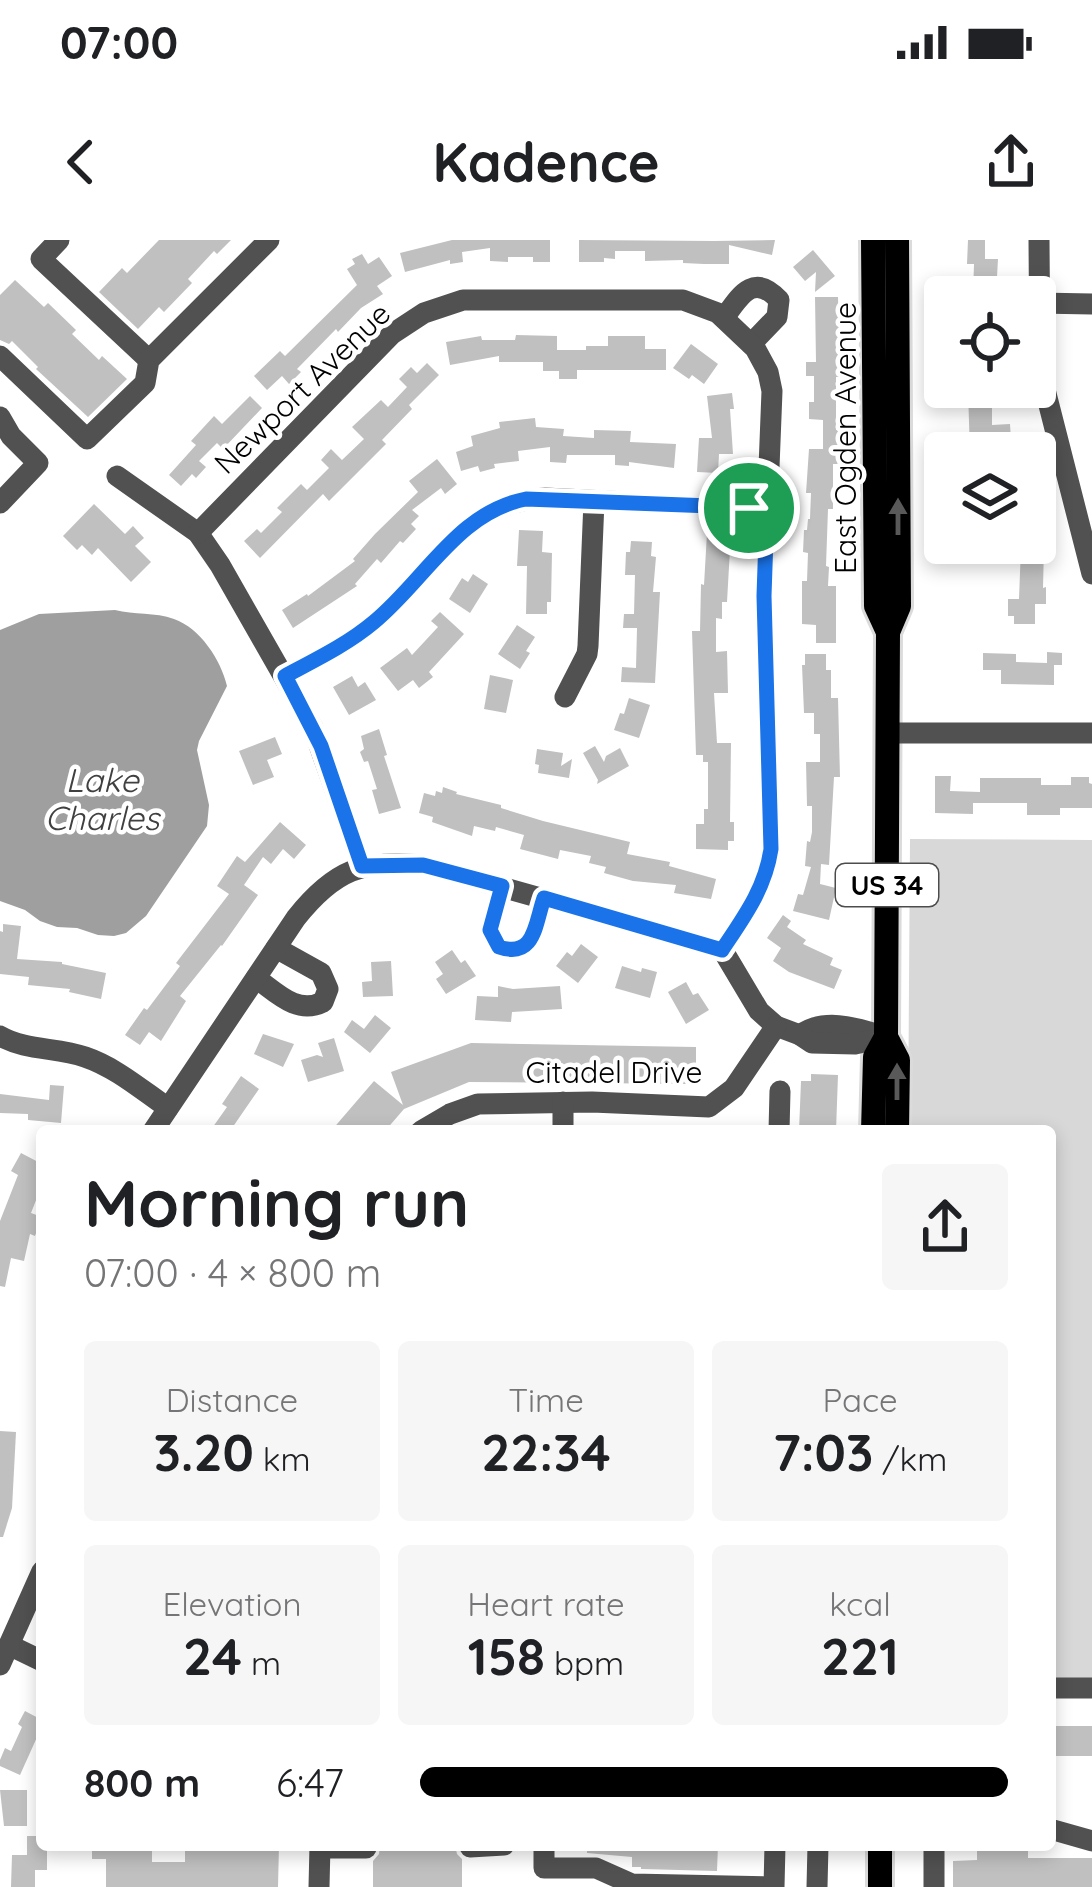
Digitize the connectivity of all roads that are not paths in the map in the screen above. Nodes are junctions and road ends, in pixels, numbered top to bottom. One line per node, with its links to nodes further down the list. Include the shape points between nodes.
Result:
1 (59, 240): 12 (street, via 40,260)
2 (268, 240): 12 (street)
3 (874, 240): 21 (main road, East Ogden Avenue / US 34, via 876,607)
4 (897, 240): 21 (main road, East Ogden Avenue / US 34, one-way to 4, via 899,606)
5 (1039, 240): 6 (street)
6 (1038, 276)
7 (1056, 303): 8 (street)
8 (1092, 304)
9 (724, 318): 10 (street, Newport Avenue); 10 (street, via 742,292 769,290 777,317); 19 (street, Newport Avenue, via 670,298 483,298 442,306 392,334)
10 (751, 344): 18 (street, Newport Avenue, via 772,391)
11 (0, 356): 12 (street, via 87,439 145,383)
12 (149, 360)
13 (1048, 408): 20 (street)
14 (4, 434): 17 (street, via 38,463)
15 (117, 476): 19 (street)
16 (594, 501): 18 (street); 22 (street, via 526,499 493,509 376,621); 23 (street, via 587,654)
17 (0, 503)
18 (767, 508): 30 (street, via 771,849 764,882)
19 (198, 533): 22 (street)
20 (1092, 574)
21 (889, 632): 24 (main road, East Ogden Avenue / US 34)
22 (285, 676): 26 (street, via 321,746)
23 (566, 697)
24 (888, 733): 25 (street); 35 (main road, East Ogden Avenue / US 34)
25 (1092, 733)
26 (362, 866): 27 (street, via 423,865); 29 (street, via 314,896)
27 (502, 886): 28 (street); 28 (street, via 490,930 509,951 530,942)
28 (544, 898): 30 (street)
29 (276, 948): 31 (street); 31 (street, via 320,973 327,997 304,1008)
30 (722, 950): 33 (street)
31 (256, 979): 39 (street)
32 (0, 1018): 34 (street)
33 (776, 1026): 35 (street, via 812,1043); 38 (street, Citadel Drive, via 734,1088)
34 (0, 1035): 39 (street, via 103,1064)
35 (886, 1037): 45 (main road, East Ogden Avenue / US 34, via 874,1057); 46 (main road, East Ogden Avenue / US 34, one-way to 35, via 898,1060)
36 (780, 1091): 44 (street)
37 (563, 1102): 38 (street, Citadel Drive); 41 (street, Citadel Drive, via 478,1104); 42 (street)
38 (709, 1107): 43 (street)
39 (168, 1108): 40 (street)
40 (157, 1125)
41 (431, 1125)
42 (563, 1125)
43 (709, 1125)
44 (779, 1125)
45 (873, 1125)
46 (897, 1125)
47 (34, 1614): 48 (street)
48 (5, 1655): 49 (street)
49 (36, 1660)
50 (1056, 1688): 51 (street)
51 (1092, 1688)
52 (1056, 1830): 53 (street)
53 (1092, 1841)
54 (320, 1851): 61 (street)
55 (544, 1851): 60 (street, via 544,1868)
56 (775, 1851): 62 (street)
57 (818, 1851): 63 (street)
58 (880, 1851): 64 (main road)
59 (934, 1851): 65 (street)
60 (579, 1856): 62 (street, via 632,1884)
61 (319, 1887)
62 (772, 1887)
63 (817, 1887)
64 (880, 1887)
65 (934, 1887)

